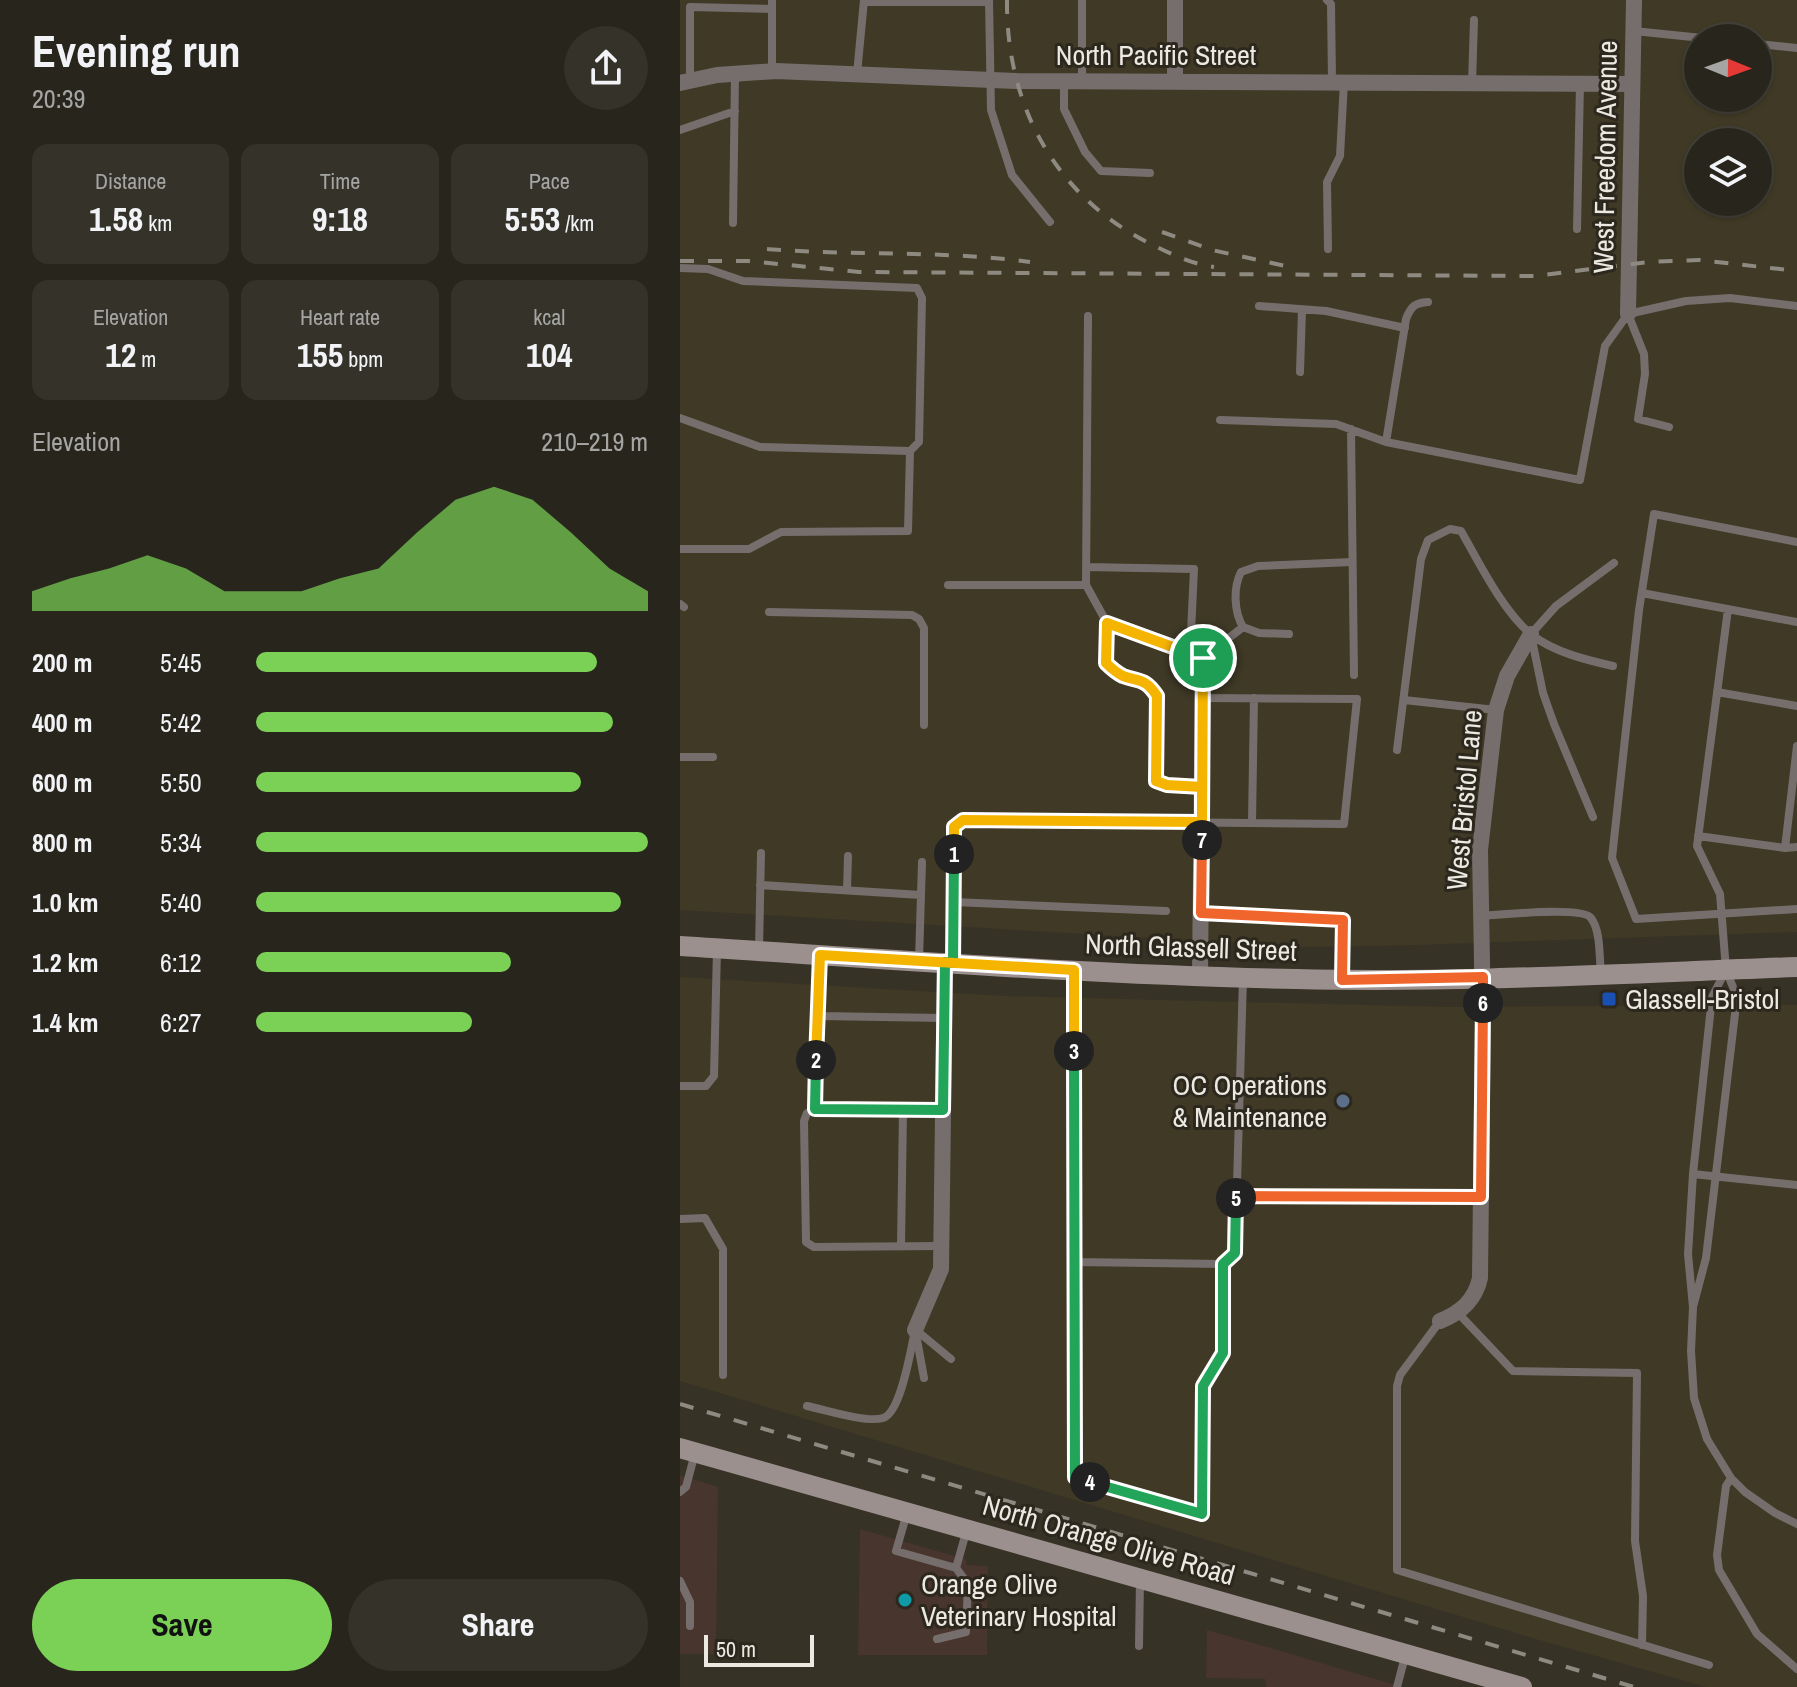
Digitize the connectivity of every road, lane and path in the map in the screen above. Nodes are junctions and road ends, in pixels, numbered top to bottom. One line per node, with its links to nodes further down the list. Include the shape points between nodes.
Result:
1 (1082, 0): 19 (lane)
2 (1175, 0): 17 (street)
3 (1327, 0): 21 (lane)
4 (1634, 0): 9 (street, West Freedom Avenue)
5 (864, 1): 6 (lane); 15 (lane)
6 (989, 1): 16 (lane)
7 (772, 5): 13 (lane); 20 (lane, via 690,7)
8 (1474, 20): 22 (lane)
9 (1633, 31): 10 (lane); 24 (street, West Freedom Avenue)
10 (1684, 36)
11 (1772, 45): 12 (lane)
12 (1797, 48)
13 (772, 71): 14 (street, North Pacific Street); 15 (street, North Pacific Street)
14 (735, 73): 20 (street, North Pacific Street); 25 (lane)
15 (857, 75): 16 (street, North Pacific Street)
16 (990, 80): 18 (street, North Pacific Street); 28 (lane, via 991,110 1012,175)
17 (1175, 80): 19 (street, North Pacific Street); 21 (street, North Pacific Street)
18 (1064, 81): 19 (street, North Pacific Street); 27 (lane, via 1064,109 1085,152 1101,171)
19 (1082, 81)
20 (685, 82)
21 (1338, 82): 22 (street, North Pacific Street); 31 (lane, via 1340,156 1327,182)
22 (1472, 83): 23 (street, North Pacific Street)
23 (1580, 84): 24 (street, North Pacific Street); 30 (lane)
24 (1632, 84): 37 (street, West Freedom Avenue)
25 (735, 111): 26 (lane); 29 (lane)
26 (680, 130)
27 (1150, 173)
28 (1050, 222)
29 (733, 223)
30 (1577, 229)
31 (1328, 249)
32 (680, 268): 46 (lane, via 708,269 743,281 917,288 922,298 919,442)
33 (1428, 302): 39 (lane, via 1410,309)
34 (1259, 306): 36 (lane)
35 (1797, 306): 37 (lane, via 1730,298)
36 (1302, 310): 39 (lane); 40 (lane)
37 (1628, 314): 43 (lane, via 1644,354 1638,419); 45 (lane, via 1605,346 1580,480)
38 (1088, 316): 51 (lane)
39 (1405, 328): 45 (lane)
40 (1300, 372)
41 (680, 418): 46 (lane, via 760,447)
42 (1220, 420): 44 (lane)
43 (1669, 427)
44 (1351, 429): 45 (lane); 49 (lane)
45 (1386, 442)
46 (910, 451): 48 (lane, via 908,531 781,532 749,549)
47 (1797, 542): 54 (lane, via 1654,514)
48 (680, 549)
49 (1352, 562): 59 (lane, via 1258,566 1241,572 1236,607); 64 (lane)
50 (1614, 563): 61 (lane, via 1556,606)
51 (1086, 567): 53 (lane); 62 (lane, via 1194,569)
52 (948, 585): 53 (lane)
53 (1086, 585): 58 (lane)
54 (1642, 593): 55 (lane); 93 (lane, via 1612,858 1636,919)
55 (1728, 609): 57 (lane); 65 (lane)
56 (769, 612): 71 (lane, via 919,619 924,628)
57 (1797, 622)
58 (1107, 623): 62 (street); 76 (lane, via 1106,663 1120,675 1150,685 1157,696 1156,781)
59 (1243, 627): 60 (lane); 62 (lane)
60 (1289, 634)
61 (1531, 634): 63 (lane, via 1573,656); 68 (lane, via 1498,596 1461,531 1450,529 1428,540 1421,559); 70 (street, West Bristol Lane, via 1507,676); 77 (lane, via 1543,693)
62 (1197, 655): 66 (street)
63 (1613, 666)
64 (1354, 675)
65 (1717, 692): 69 (lane); 80 (lane)
66 (1203, 698): 67 (lane); 76 (street)
67 (1254, 698): 79 (lane); 79 (lane, via 1357,699 1344,824)
68 (1404, 700): 70 (lane); 73 (lane)
69 (1797, 706)
70 (1496, 710): 94 (street, West Bristol Lane, via 1480,850)
71 (924, 725)
72 (1797, 746): 82 (lane)
73 (1397, 750)
74 (680, 757): 75 (lane)
75 (713, 757)
76 (1202, 787): 78 (street)
77 (1593, 817)
78 (1202, 822): 79 (lane); 89 (lane, via 963,820 954,827); 92 (street)
79 (1252, 823)
80 (1698, 836): 82 (lane); 93 (lane)
81 (1797, 847): 82 (lane)
82 (1785, 848)
83 (761, 853): 86 (lane)
84 (848, 856): 87 (lane)
85 (922, 862): 88 (lane)
86 (760, 885): 87 (lane); 97 (lane)
87 (847, 890): 88 (lane)
88 (921, 895): 99 (lane)
89 (953, 902): 91 (lane); 100 (lane)
90 (1797, 909): 93 (lane)
91 (1166, 911)
92 (1201, 913): 105 (street); 108 (lane, via 1343,920)
93 (1722, 913): 103 (lane)
94 (1481, 916): 104 (lane, via 1587,914 1597,935); 106 (street, West Bristol Lane)
95 (680, 946): 96 (main road, North Glassell Street)
96 (717, 949): 97 (main road, North Glassell Street); 111 (lane, via 714,1076 706,1086)
97 (759, 951): 98 (main road, North Glassell Street)
98 (820, 955): 99 (main road, North Glassell Street); 109 (lane)
99 (919, 961): 100 (main road, North Glassell Street)
100 (949, 963): 102 (main road, North Glassell Street); 110 (street)
101 (1797, 967): 103 (main road, North Glassell Street)
102 (1074, 970): 105 (main road, North Glassell Street); 123 (lane)
103 (1726, 970): 104 (main road, North Glassell Street); 115 (lane, via 1712,997); 116 (lane, via 1737,997)
104 (1601, 974): 106 (main road, North Glassell Street)
105 (1200, 977): 107 (main road, North Glassell Street)
106 (1483, 977): 108 (main road, North Glassell Street); 119 (street, West Bristol Lane)
107 (1243, 978): 108 (main road, North Glassell Street); 118 (lane)
108 (1342, 980)
109 (818, 1016): 110 (lane); 112 (lane)
110 (944, 1018): 114 (street)
111 (680, 1086)
112 (815, 1109): 113 (lane); 121 (lane, via 804,1121 807,1244)
113 (903, 1110): 114 (lane); 121 (lane)
114 (943, 1110): 122 (street)
115 (1693, 1174): 116 (lane); 125 (lane, via 1688,1254)
116 (1716, 1177): 117 (lane); 125 (lane, via 1706,1258)
117 (1797, 1185)
118 (1236, 1196): 119 (lane); 124 (lane, via 1235,1253)
119 (1481, 1197): 126 (street, West Bristol Lane, via 1478,1287)
120 (680, 1219): 130 (lane, via 705,1218 723,1249)
121 (901, 1246): 122 (lane)
122 (941, 1246): 128 (street, via 941,1269)
123 (1075, 1262): 124 (lane); 124 (lane, via 1075,1477 1202,1514 1203,1386 1223,1353)
124 (1223, 1264)
125 (1693, 1307): 134 (lane, via 1694,1398 1707,1439)
126 (1458, 1313): 127 (street); 144 (lane, via 1513,1371 1637,1373 1635,1541 1643,1596)
127 (1440, 1321): 144 (lane, via 1397,1386 1397,1570)
128 (915, 1330): 129 (lane); 131 (lane); 132 (lane, via 898,1399 889,1414 869,1418)
129 (951, 1359)
130 (723, 1375)
131 (924, 1378)
132 (807, 1406)
133 (688, 1450): 135 (lane, via 686,1487); 136 (main road, North Orange Olive Road)
134 (1731, 1478): 137 (lane, via 1765,1507); 148 (lane, via 1724,1500 1719,1570 1757,1634)
135 (680, 1492)
136 (907, 1512): 138 (main road, North Orange Olive Road); 139 (lane, via 896,1551)
137 (1797, 1524)
138 (967, 1529): 139 (lane); 140 (main road, North Orange Olive Road)
139 (956, 1568): 143 (lane, via 968,1584 966,1632)
140 (1140, 1578): 145 (lane); 146 (main road, North Orange Olive Road)
141 (680, 1581): 142 (lane, via 690,1602)
142 (690, 1626)
143 (937, 1639)
144 (1642, 1645): 147 (lane)
145 (1139, 1646)
146 (1406, 1653): 149 (lane); 150 (main road, North Orange Olive Road)
147 (1709, 1665)
148 (1797, 1669)
149 (1397, 1687)
150 (1522, 1687)

